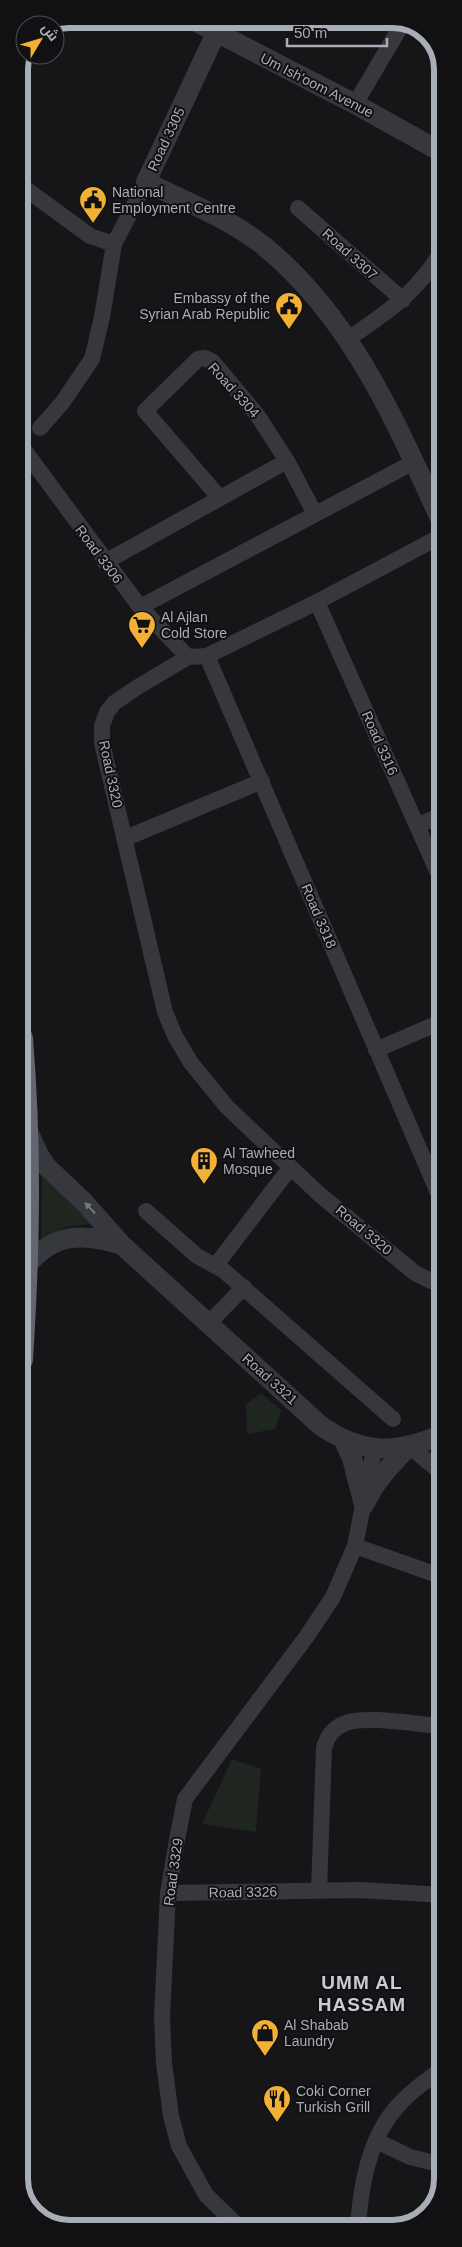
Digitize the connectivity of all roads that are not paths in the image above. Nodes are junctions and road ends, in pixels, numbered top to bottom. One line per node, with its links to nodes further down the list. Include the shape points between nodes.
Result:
1 (207, 28): 3 (street, Um Ish'oom Avenue)
2 (400, 28): 4 (street)
3 (216, 33): 4 (street, Um Ish'oom Avenue); 6 (street, Road 3305)
4 (354, 104): 5 (street, Um Ish'oom Avenue)
5 (434, 148)
6 (146, 182): 9 (street, Road 3305); 12 (street, via 231,224 265,247 306,287)
7 (28, 191): 9 (street, via 90,236)
8 (298, 208): 11 (street, Road 3307)
9 (114, 244): 13 (street, via 92,359 62,403)
10 (434, 262): 11 (street)
11 (403, 300): 12 (street)
12 (348, 338): 16 (street)
13 (40, 428)
14 (28, 456): 21 (street, Road 3306)
15 (287, 461): 17 (street); 17 (street, Road 3304, via 258,416 213,362 198,359 145,411); 19 (street, Road 3304)
16 (414, 462): 18 (street); 19 (street)
17 (219, 497): 21 (street)
18 (434, 505)
19 (315, 514): 23 (street)
20 (434, 540): 22 (street, Road 3320)
21 (104, 562): 23 (street, Road 3306)
22 (317, 602): 24 (street, Road 3320); 28 (street, Road 3316)
23 (140, 607): 25 (street, Road 3306)
24 (206, 656): 25 (street, Road 3320); 26 (street, Road 3318)
25 (188, 657): 29 (street, Road 3320, via 118,699 107,712 102,726 102,743)
26 (262, 781): 29 (street); 32 (street, Road 3318)
27 (434, 818): 28 (street)
28 (417, 826): 30 (street, Road 3316)
29 (126, 838): 34 (street, Road 3320, via 165,1012 175,1036 198,1073 227,1107)
30 (434, 864)
31 (434, 1025): 32 (street)
32 (376, 1050): 35 (street, Road 3318)
33 (28, 1130): 37 (street, Road 3321, one-way to 33, via 94,1212 47,1167)
34 (290, 1168): 39 (street); 40 (street, Road 3320, via 415,1273)
35 (434, 1183)
36 (146, 1211): 39 (street, via 197,1256)
37 (122, 1245): 38 (street, Road 3321, via 92,1237 62,1240 38,1254); 42 (street, Road 3321)
38 (28, 1265)
39 (216, 1265): 41 (street)
40 (434, 1282)
41 (244, 1287): 42 (street); 43 (street)
42 (208, 1324): 45 (street, Road 3321, via 312,1418)
43 (393, 1419)
44 (434, 1437): 46 (street, Road 3321)
45 (343, 1439): 47 (street, Road 3321); 49 (street, via 352,1458)
46 (409, 1446): 47 (street, Road 3321); 48 (street); 49 (street, via 385,1471)
47 (374, 1450): 49 (street, Road 3329)
48 (434, 1467)
49 (364, 1505): 50 (street, Road 3329)
50 (355, 1546): 51 (street); 54 (street, Road 3329, via 333,1597 319,1620 185,1799)
51 (434, 1574)
52 (434, 1726): 53 (street, via 352,1721 332,1732 324,1748)
53 (318, 1891): 54 (street, Road 3326); 55 (street, Road 3326)
54 (168, 1893): 59 (street, Road 3329, via 162,2017 171,2116 179,2146 206,2195)
55 (434, 1894)
56 (434, 2075): 57 (street, via 399,2105 386,2121)
57 (377, 2141): 58 (street, via 410,2157); 60 (street, via 364,2177)
58 (434, 2163)
59 (231, 2219)
60 (359, 2219)

